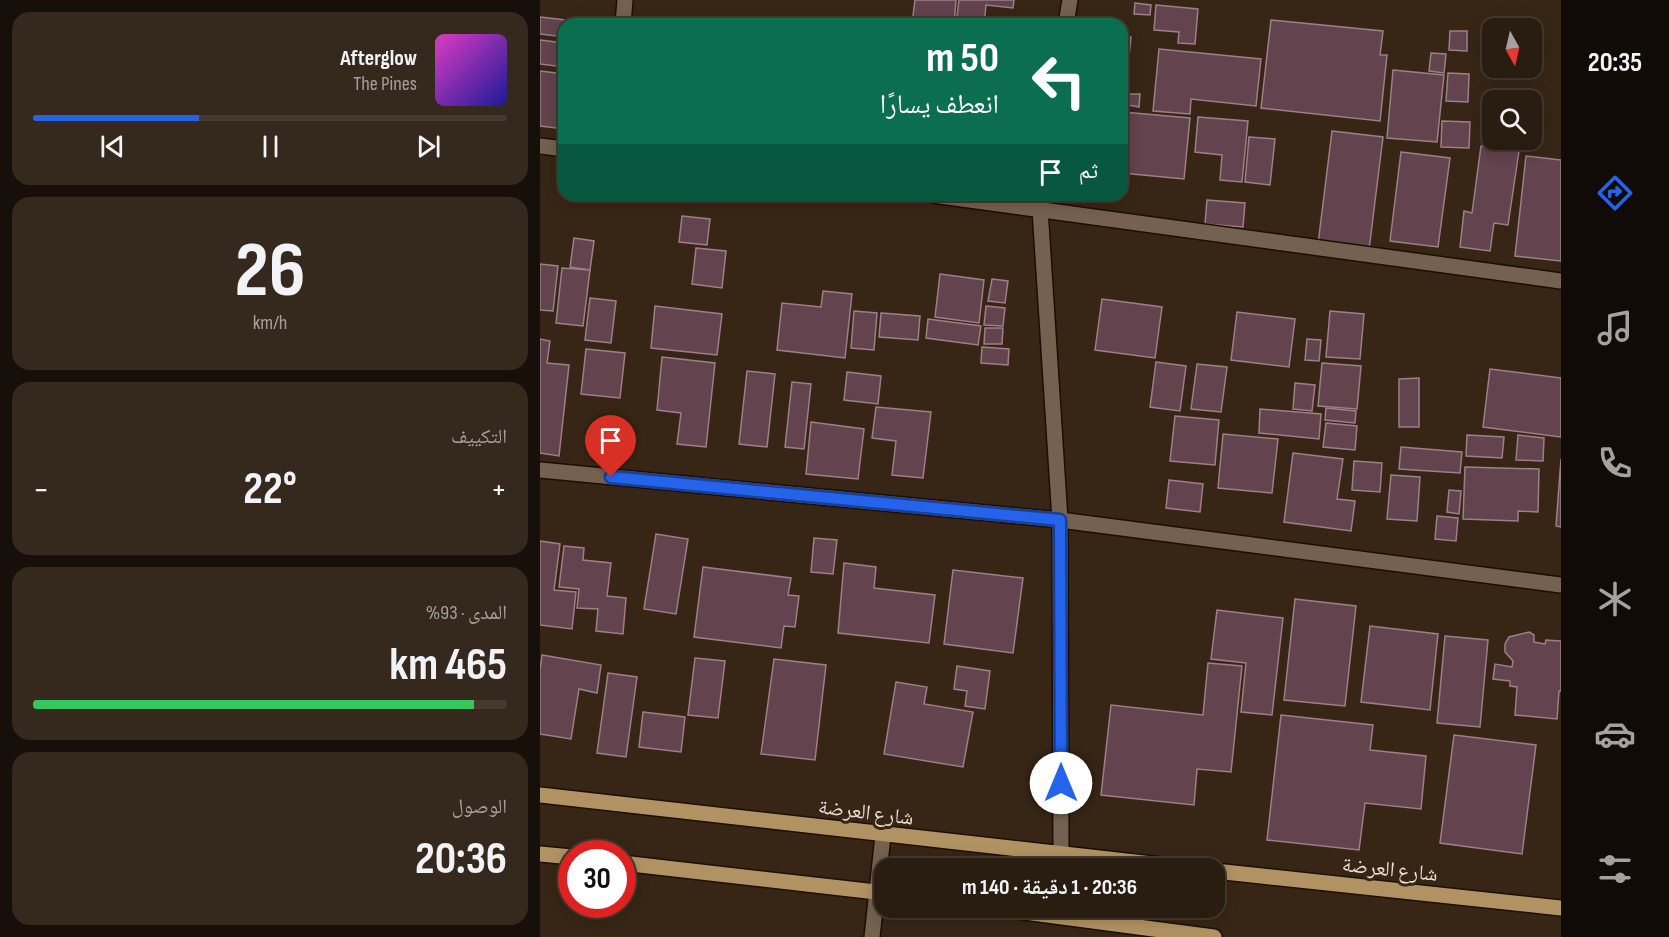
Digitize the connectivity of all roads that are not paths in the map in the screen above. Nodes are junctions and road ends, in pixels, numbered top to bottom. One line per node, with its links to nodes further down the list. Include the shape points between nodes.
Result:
1 (625, 0): 3 (street)
2 (1070, 0): 4 (street)
3 (624, 18)
4 (1067, 18)
5 (540, 146): 6 (street)
6 (558, 148)
7 (1026, 201): 8 (street)
8 (1041, 202): 9 (street); 11 (street)
9 (1561, 280)
10 (540, 470): 11 (street)
11 (1060, 520): 12 (street); 16 (street)
12 (1561, 585)
13 (540, 795): 14 (main road, شارع العرضة)
14 (882, 835): 16 (main road, شارع العرضة); 18 (street)
15 (540, 854): 17 (main road)
16 (1061, 855): 19 (main road, شارع العرضة)
17 (558, 856)
18 (882, 858)
19 (1090, 858)
20 (636, 865): 22 (main road)
21 (1225, 872): 23 (main road, شارع العرضة)
22 (874, 892)
23 (1561, 908)
24 (876, 918): 26 (street)
25 (1069, 918): 27 (main road)
26 (872, 937)
27 (1214, 937)

